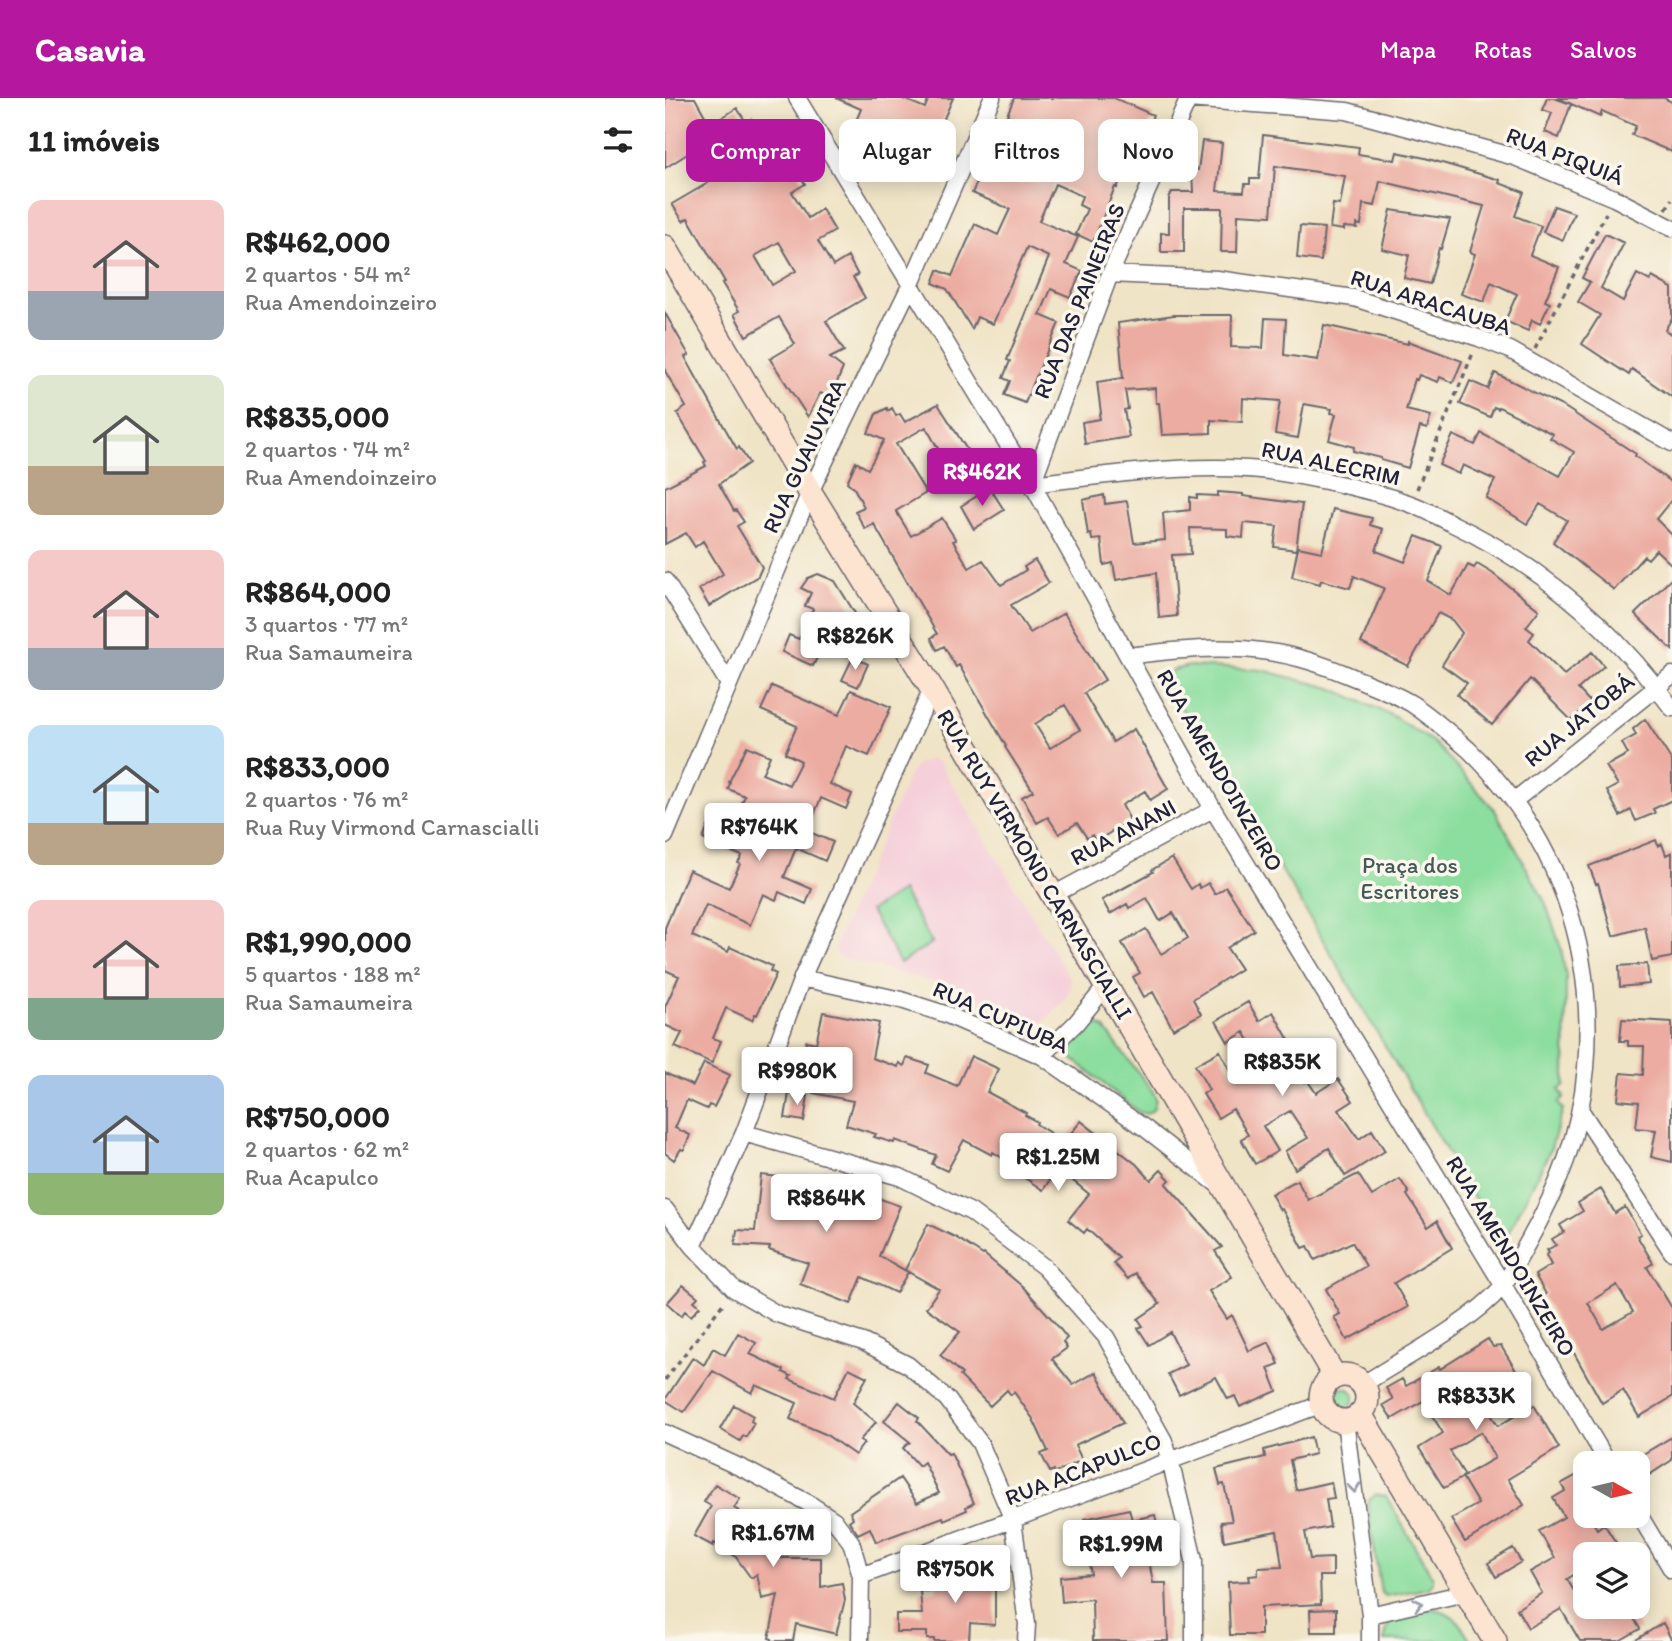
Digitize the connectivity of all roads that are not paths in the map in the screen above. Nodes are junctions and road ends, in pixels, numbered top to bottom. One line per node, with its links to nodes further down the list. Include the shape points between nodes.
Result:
1 (992, 98): 7 (street, RUA GUAIUVIRA)
2 (1189, 99): 4 (street, RUA PIQUIÁ, via 1347,111 1515,157); 6 (street, RUA DAS PAINEIRAS)
3 (801, 101): 7 (street, RUA AMENDOINZEIRO)
4 (1672, 228)
5 (665, 247): 10 (street, RUA RUY VIRMOND CARNASCIALLI)
6 (1110, 274): 8 (street, RUA ARACAUBA, via 1217,279 1354,298 1479,338 1529,360); 9 (street, RUA DAS PAINEIRAS)
7 (911, 284): 9 (street, RUA AMENDOINZEIRO); 10 (street, RUA GUAIUVIRA)
8 (1672, 443)
9 (1032, 484): 12 (street, RUA AMENDOINZEIRO); 15 (street, RUA ALECRIM, via 1158,470 1252,469 1344,485 1411,503 1477,535 1542,576 1599,624)
10 (810, 492): 14 (street, RUA GUAIUVIRA); 16 (street, RUA RUY VIRMOND CARNASCIALLI)
11 (665, 581): 14 (street)
12 (1128, 656): 18 (street, via 1236,649 1290,656 1332,668 1414,705 1464,746); 19 (street, RUA AMENDOINZEIRO)
13 (1672, 675): 15 (street, RUA JATOBÁ)
14 (729, 684): 20 (street, RUA GUAIUVIRA)
15 (1657, 687): 17 (street, RUA ALECRIM); 18 (street, RUA JATOBÁ)
16 (932, 690): 21 (street, RUA RUY VIRMOND CARNASCIALLI); 22 (street)
17 (1672, 708)
18 (1515, 800): 25 (street, via 1557,875 1578,941 1588,1019)
19 (1213, 809): 21 (street, RUA ANANI); 31 (street, RUA AMENDOINZEIRO)
20 (665, 836)
21 (1053, 895): 23 (street, RUA RUY VIRMOND CARNASCIALLI)
22 (802, 978): 24 (street, RUA CUPIUBA, via 945,1014); 26 (street)
23 (1107, 985): 24 (street); 27 (street, RUA RUY VIRMOND CARNASCIALLI)
24 (1042, 1056): 27 (street, RUA CUPIUBA)
25 (1581, 1111): 30 (street); 31 (street, via 1555,1190)
26 (744, 1133): 29 (street); 38 (street, via 900,1177 971,1212 1044,1267 1107,1337)
27 (1227, 1192): 32 (street, RUA RUY VIRMOND CARNASCIALLI)
28 (665, 1209): 29 (street)
29 (694, 1246): 39 (street, via 734,1289 777,1314 863,1342 908,1365 947,1399 980,1443)
30 (1672, 1252)
31 (1503, 1285): 33 (street, via 1479,1310); 37 (street, RUA AMENDOINZEIRO)
32 (1335, 1377): 33 (street, via 1350,1376); 34 (street, via 1325,1385)
33 (1362, 1385): 35 (street, via 1366,1400)
34 (1322, 1404): 35 (street, via 1331,1416); 38 (street, RUA ACAPULCO)
35 (1353, 1417): 43 (street); 44 (street, one-way to 44)
36 (665, 1433): 42 (street, via 748,1471 834,1520 851,1542)
37 (1601, 1451)
38 (1170, 1460): 39 (street, RUA ACAPULCO); 47 (street, via 1194,1560)
39 (1013, 1520): 42 (street, RUA ACAPULCO); 46 (street)
40 (1647, 1528): 41 (street)
41 (1672, 1570)
42 (861, 1576): 45 (street)
43 (1465, 1593): 44 (street, one-way to 43); 49 (street)
44 (1370, 1615): 48 (street)
45 (860, 1641)
46 (1027, 1641)
47 (1194, 1641)
48 (1370, 1641)
49 (1495, 1641)

